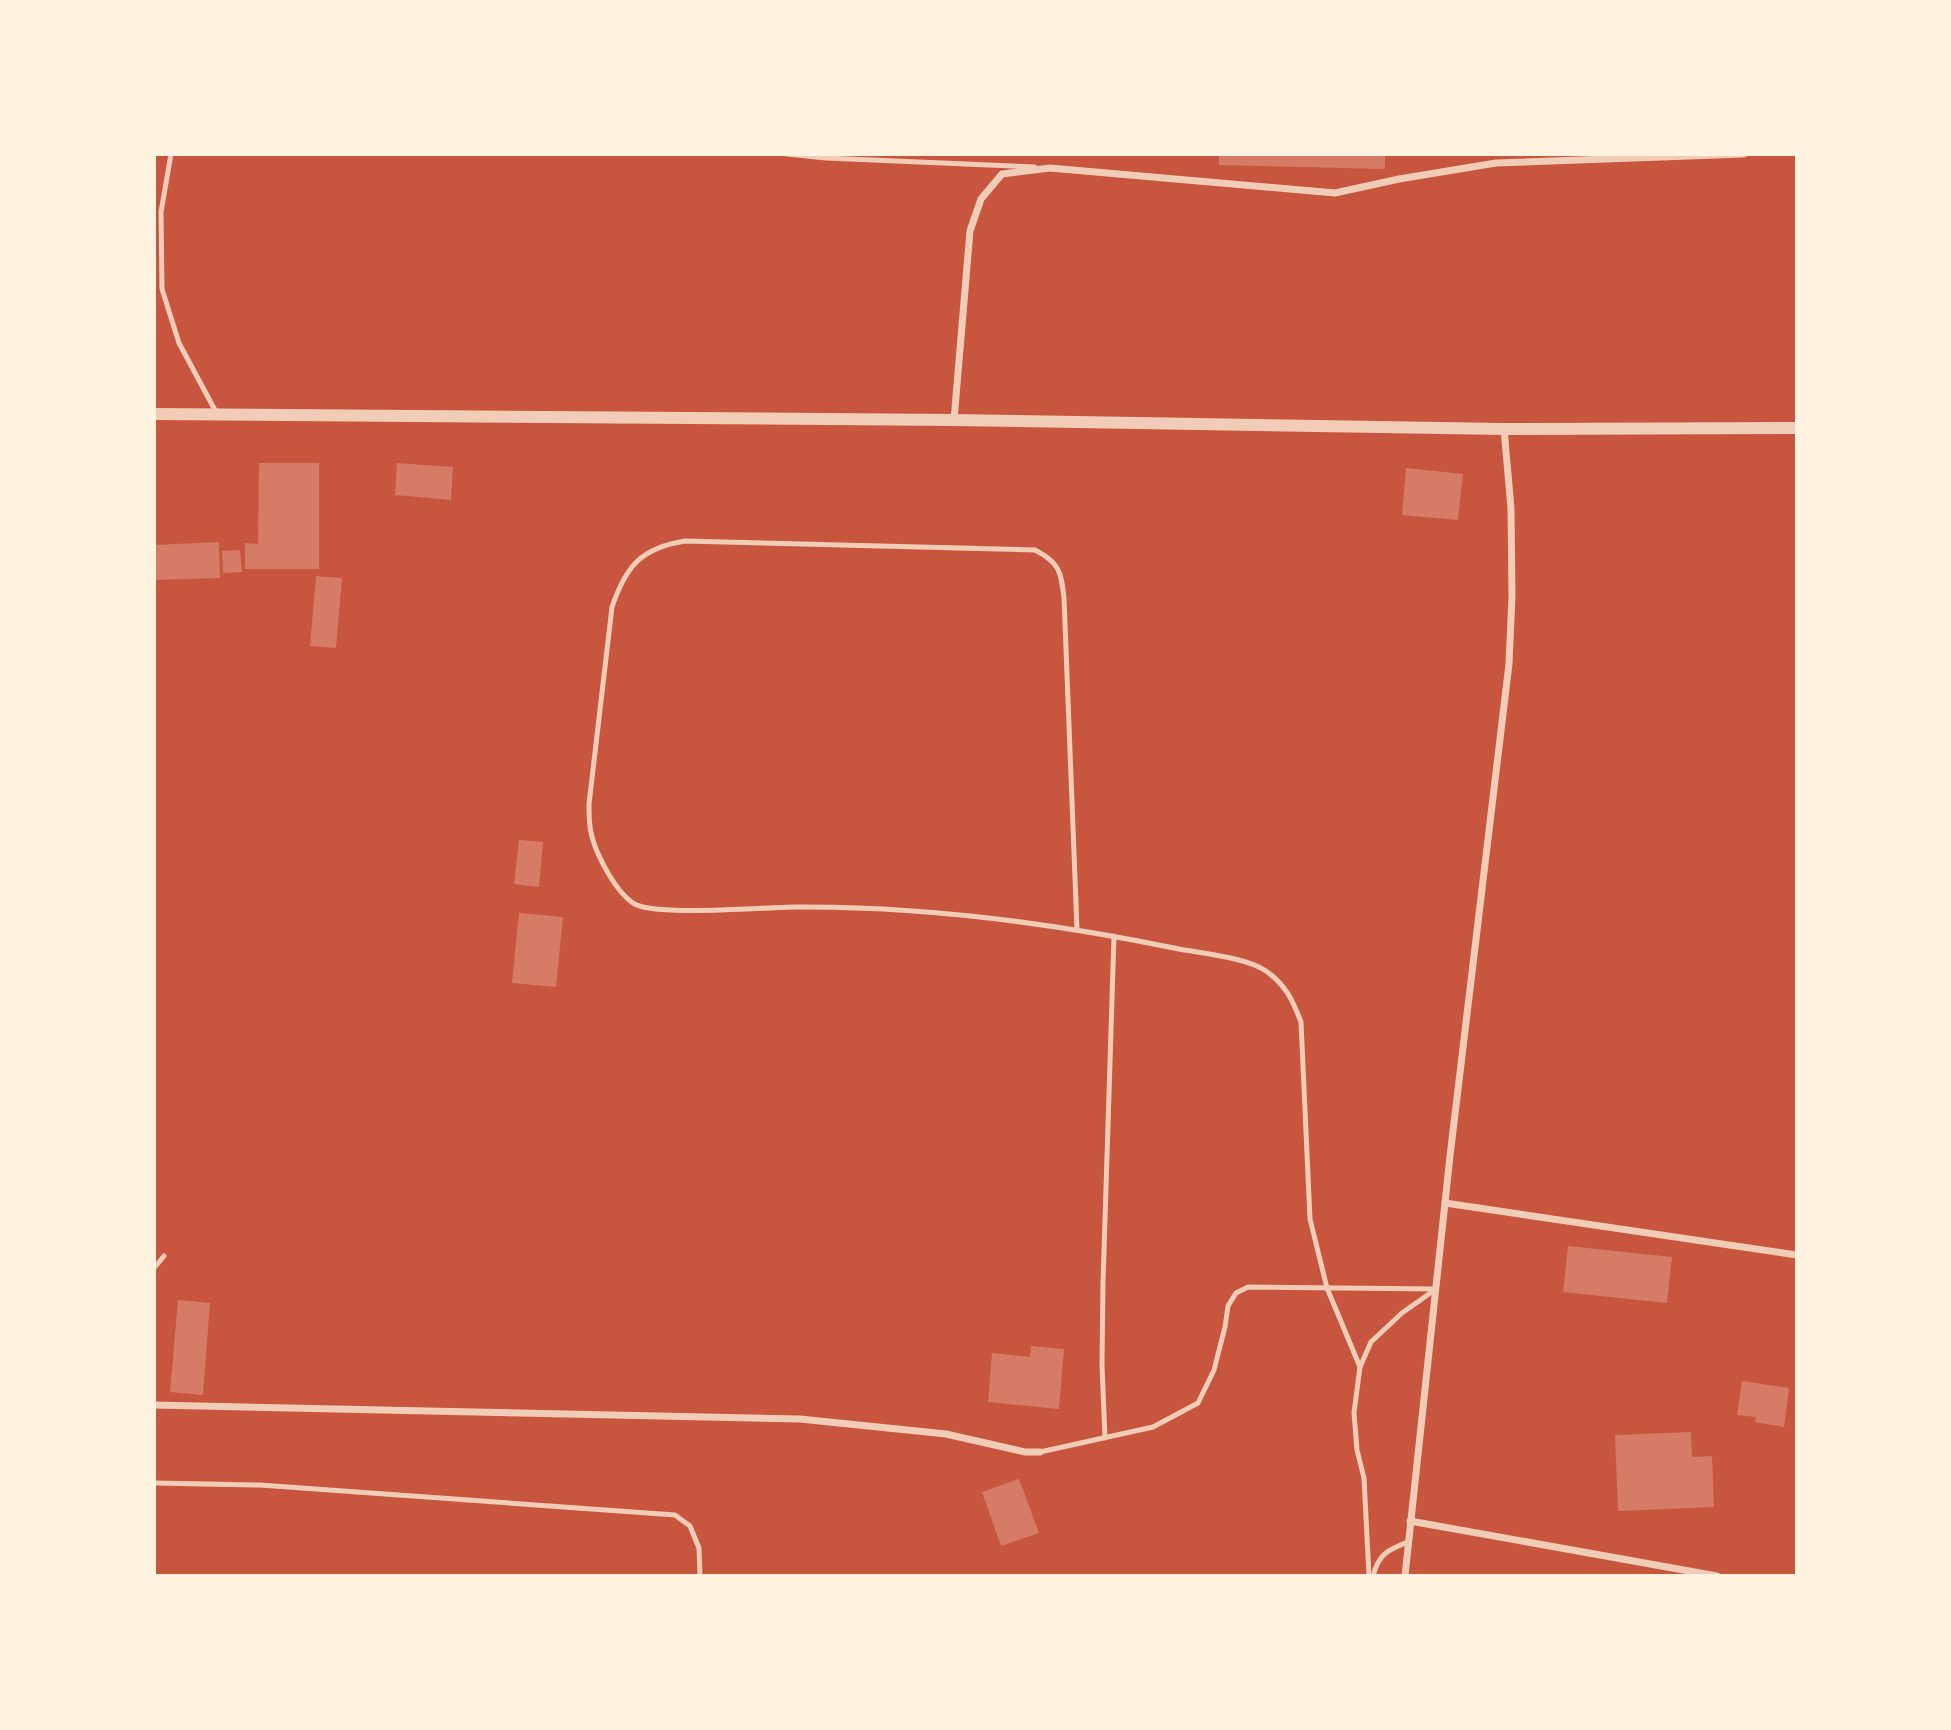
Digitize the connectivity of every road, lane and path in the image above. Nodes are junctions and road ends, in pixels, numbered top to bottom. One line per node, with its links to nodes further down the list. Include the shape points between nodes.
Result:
1 (171, 154): 6 (lane, via 161,212 162,289 179,343)
2 (787, 154): 4 (lane)
3 (1744, 154): 4 (street, via 1496,163 1335,193)
4 (1050, 168): 7 (street, via 1002,174 981,199 970,231)
5 (154, 414): 6 (street)
6 (217, 415): 7 (street)
7 (954, 420): 9 (street)
8 (1797, 428): 9 (street)
9 (1504, 429): 12 (street, via 1513,596 1509,664)
10 (1077, 929): 10 (lane, via 891,908 657,910 634,904 617,886 597,850 589,804 611,607 619,585 640,557 665,544 685,541 1035,550 1047,556 1061,574 1064,598); 11 (lane)
11 (1114, 936): 16 (lane, via 1241,961 1265,970 1290,994 1301,1023 1310,1219); 20 (lane, via 1103,1283)
12 (1445, 1203): 13 (street); 17 (street)
13 (1797, 1255)
14 (164, 1256): 15 (lane)
15 (154, 1268)
16 (1327, 1288): 17 (lane); 18 (lane); 20 (lane, via 1248,1287 1236,1293 1228,1306 1214,1370 1198,1402 1153,1427)
17 (1436, 1289): 18 (lane, via 1371,1342); 23 (street)
18 (1360, 1367): 26 (lane, via 1354,1413)
19 (154, 1405): 21 (street, via 800,1419 946,1434)
20 (1105, 1438): 21 (lane)
21 (1040, 1452)
22 (154, 1483): 25 (lane, via 260,1485 675,1515 690,1526 699,1548)
23 (1410, 1521): 24 (street); 28 (street)
24 (1408, 1542): 26 (lane, via 1385,1551); 27 (street)
25 (700, 1576)
26 (1371, 1576)
27 (1405, 1576)
28 (1717, 1576)

